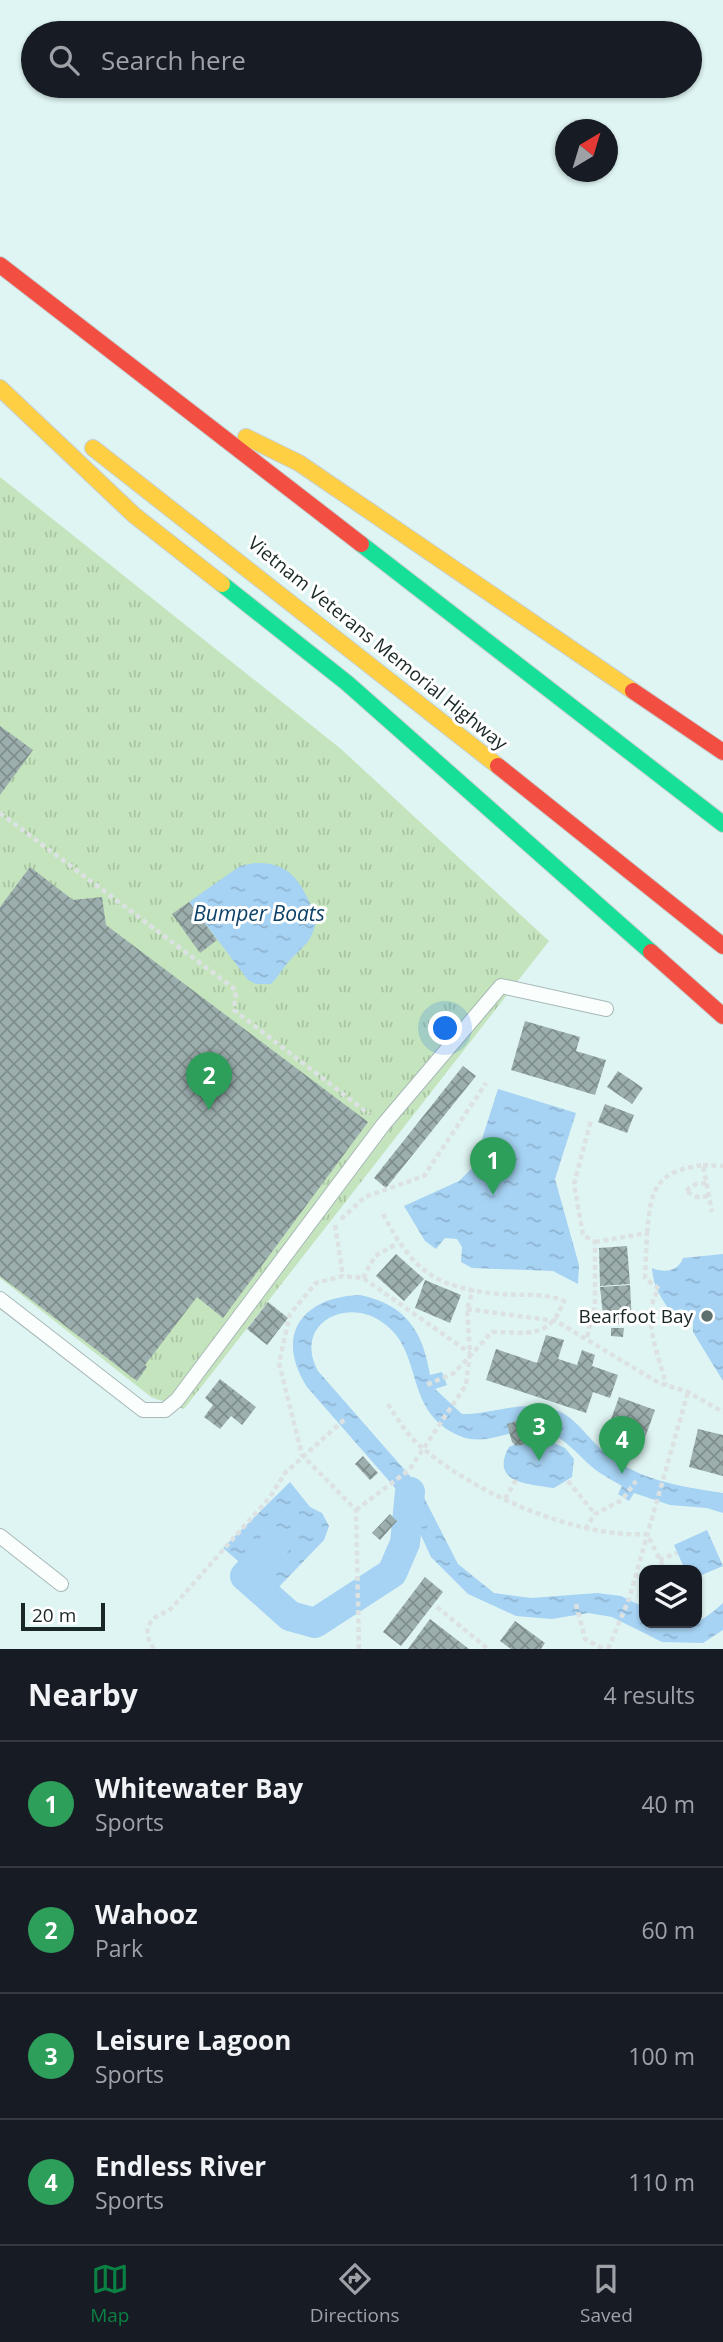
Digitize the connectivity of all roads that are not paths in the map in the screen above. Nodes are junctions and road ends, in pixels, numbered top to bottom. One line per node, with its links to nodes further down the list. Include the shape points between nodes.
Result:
1 (0, 265): 4 (highway)
2 (0, 382): 7 (highway, Vietnam Veterans Memorial Highway, via 149,489)
3 (0, 388): 9 (highway, via 134,515 347,683)
4 (176, 404): 5 (highway, via 299,463); 6 (highway)
5 (723, 752)
6 (723, 824)
7 (723, 946)
8 (606, 1009): 10 (lane, via 501,986 383,1125 165,1410 143,1410)
9 (723, 1016)
10 (0, 1299)
11 (0, 1536): 12 (lane)
12 (61, 1584)

